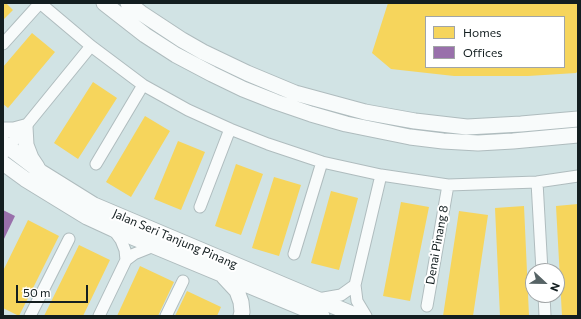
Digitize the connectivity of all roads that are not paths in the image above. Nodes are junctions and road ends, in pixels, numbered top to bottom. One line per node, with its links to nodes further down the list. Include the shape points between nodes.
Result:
1 (40, 3): 4 (street); 5 (street)
2 (104, 3): 11 (street, via 145,35 212,74 276,102 346,124 410,138 443,141 513,141)
3 (128, 3): 7 (street, via 182,40 247,73 295,93 365,112 467,127)
4 (3, 44)
5 (91, 46): 6 (street); 8 (street)
6 (143, 85): 9 (street, via 188,110); 15 (street)
7 (578, 119)
8 (25, 127): 10 (street); 12 (street); 16 (street, via 28,152)
9 (230, 129): 13 (street); 23 (street)
10 (3, 130)
11 (578, 135)
12 (5, 148): 16 (street, Jalan Seri Tanjung Pinang)
13 (322, 162): 18 (street); 27 (street)
14 (3, 163): 20 (street, Jalan Seri Tanjung Pinang)
15 (96, 164)
16 (41, 172): 34 (street, Jalan Seri Tanjung Pinang, via 94,205)
17 (3, 173): 20 (street)
18 (381, 175): 22 (street); 32 (street)
19 (578, 176): 21 (street)
20 (25, 178): 24 (street, Jalan Seri Tanjung Pinang, via 75,210)
21 (537, 182): 22 (street); 29 (street)
22 (448, 185): 36 (street, Denai Pinang 8)
23 (200, 207)
24 (113, 229): 26 (street, Jalan Seri Tanjung Pinang); 28 (street, via 121,240)
25 (69, 239): 37 (street)
26 (154, 246): 28 (street); 30 (street, Jalan Seri Tanjung Pinang)
27 (294, 254)
28 (126, 260): 38 (street)
29 (542, 263)
30 (220, 273): 33 (street, Jalan Seri Tanjung Pinang); 40 (street, via 237,291)
31 (183, 281): 39 (street)
32 (355, 285): 34 (street, via 341,294); 43 (street, via 357,301)
33 (256, 288): 40 (street); 41 (street, Jalan Seri Tanjung Pinang)
34 (318, 299): 42 (street, Jalan Seri Tanjung Pinang)
35 (544, 303): 44 (street)
36 (427, 306)
37 (30, 316)
38 (99, 316)
39 (166, 316)
40 (242, 316)
41 (322, 316)
42 (357, 316)
43 (366, 316)
44 (545, 316)

